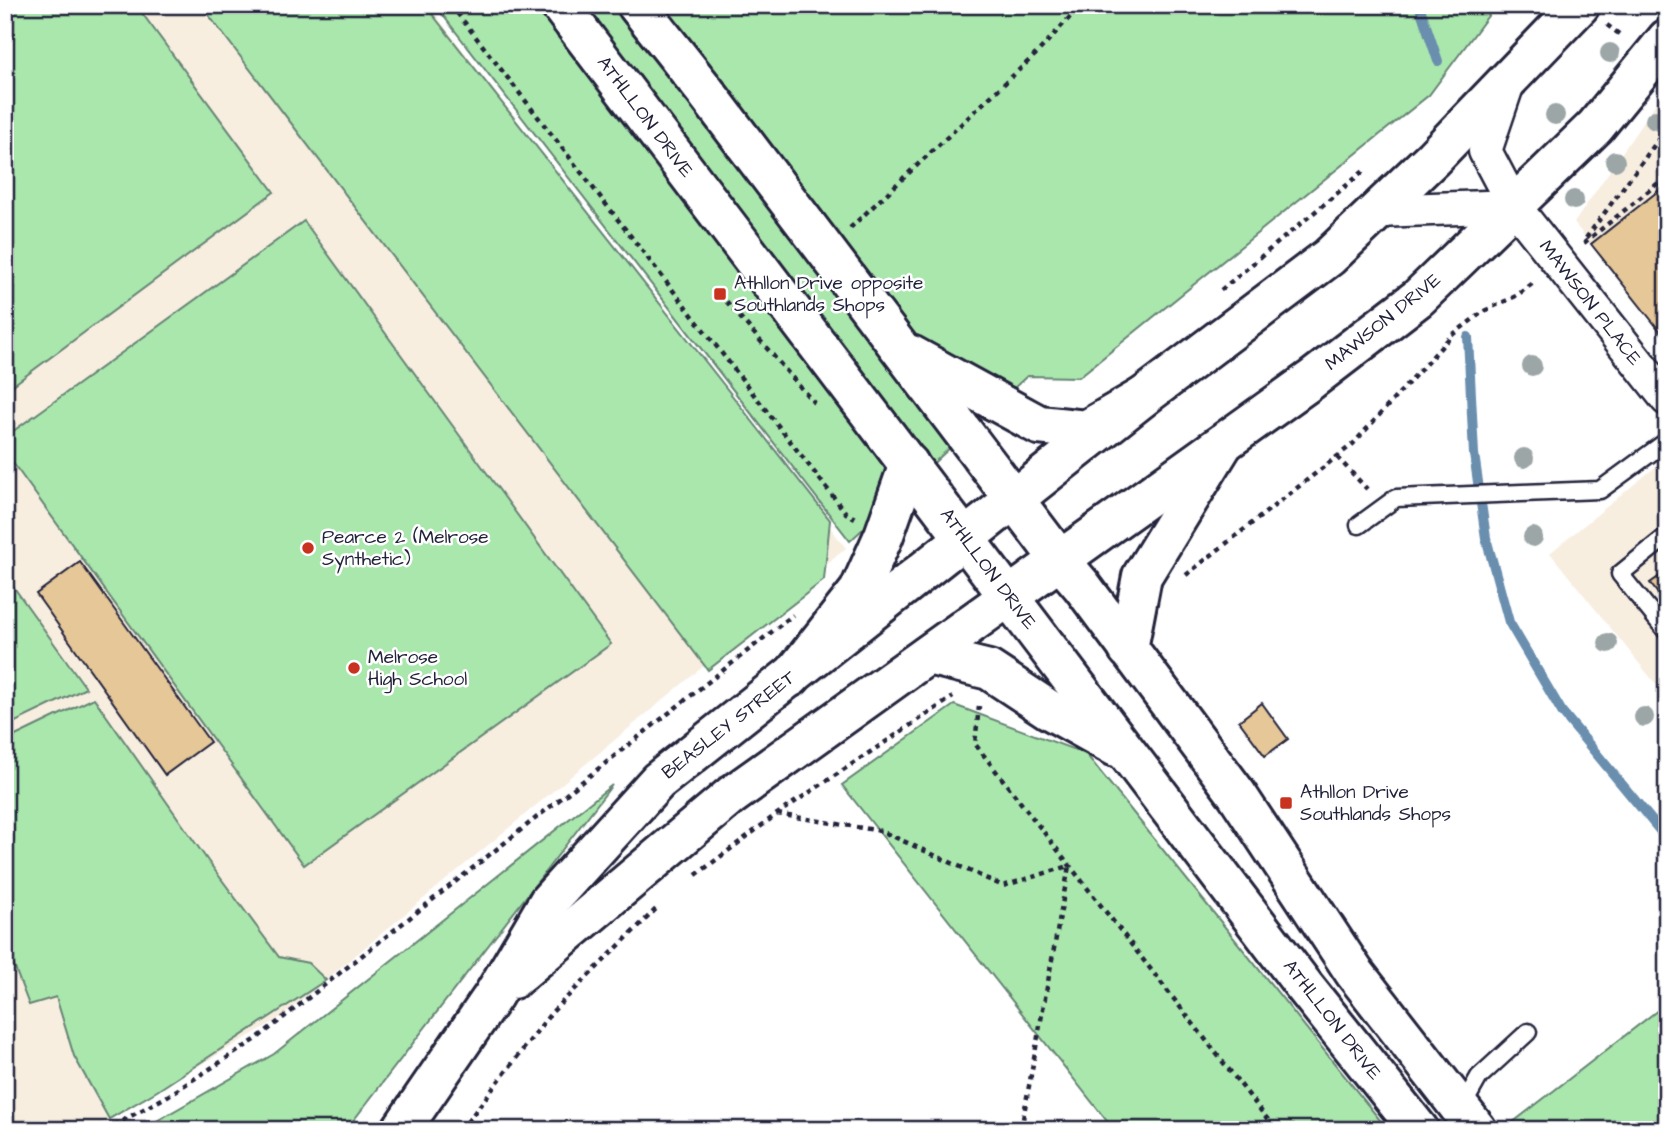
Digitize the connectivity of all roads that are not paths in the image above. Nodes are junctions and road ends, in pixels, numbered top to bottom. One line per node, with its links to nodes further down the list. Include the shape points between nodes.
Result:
1 (560, 5): 13 (main road, ATHLLON DRIVE)
2 (637, 5): 8 (main road)
3 (1580, 5): 5 (main road)
4 (1667, 39): 6 (main road, MAWSON DRIVE, via 1595,127)
5 (1508, 81): 6 (street, MAWSON PLACE, via 1485,151); 7 (main road)
6 (1514, 206): 7 (street); 10 (street, MAWSON PLACE); 12 (main road, MAWSON DRIVE, via 1418,298)
7 (1377, 211): 9 (main road, via 1329,257)
8 (900, 349): 9 (main road, via 1039,425 1086,429); 14 (main road)
9 (1143, 397): 14 (main road)
10 (1667, 399)
11 (1667, 441): 15 (lane, via 1600,490 1396,498)
12 (1223, 444): 18 (main road, MAWSON DRIVE); 21 (main road, via 1143,576)
13 (909, 464): 17 (main road, ATHLLON DRIVE); 23 (main road, via 859,591)
14 (1014, 499): 17 (main road, BEASLEY STREET); 18 (main road)
15 (1359, 525)
16 (1667, 537): 20 (lane, via 1620,574)
17 (965, 538): 19 (main road, ATHLLON DRIVE); 23 (main road, BEASLEY STREET)
18 (1060, 560): 19 (main road, BEASLEY STREET); 21 (main road)
19 (1009, 596): 22 (main road, BEASLEY STREET); 24 (main road, ATHLLON DRIVE)
20 (1667, 632)
21 (1128, 649): 27 (main road, via 1236,793 1354,972)
22 (928, 655): 24 (main road, via 989,670); 25 (main road, BEASLEY STREET, via 732,795)
23 (790, 677): 25 (main road, BEASLEY STREET, via 658,781 549,901)
24 (1130, 755): 29 (main road, ATHLLON DRIVE)
25 (493, 996): 28 (main road, BEASLEY STREET)
26 (1528, 1032): 27 (lane, via 1479,1077)
27 (1469, 1119)
28 (401, 1130)
29 (1419, 1130)

